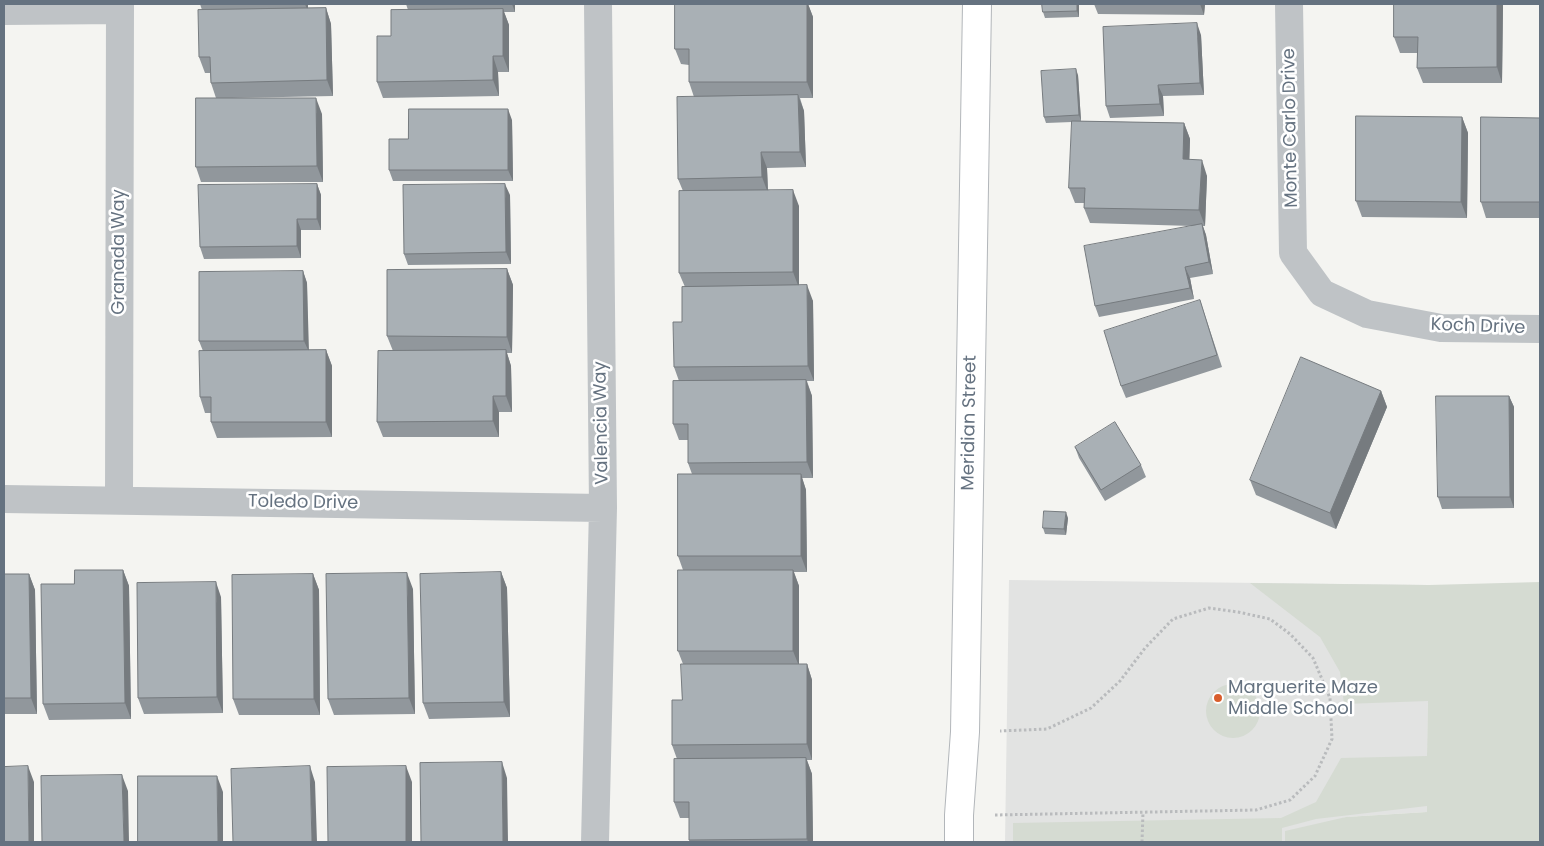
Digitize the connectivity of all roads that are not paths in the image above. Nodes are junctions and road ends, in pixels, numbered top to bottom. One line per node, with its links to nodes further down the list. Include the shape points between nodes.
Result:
1 (598, 4): 10 (street, Valencia Way)
2 (977, 4): 12 (street, Meridian Street, via 965,732)
3 (1289, 4): 6 (street, Monte Carlo Drive)
4 (120, 7): 5 (street); 9 (street, Granada Way)
5 (4, 11)
6 (1293, 253): 7 (street, Koch Drive, via 1322,293 1367,314 1441,328)
7 (1540, 329)
8 (4, 499): 9 (street, Toledo Drive)
9 (119, 500): 10 (street, Toledo Drive)
10 (603, 508): 11 (street, Valencia Way)
11 (595, 842)
12 (959, 842)

